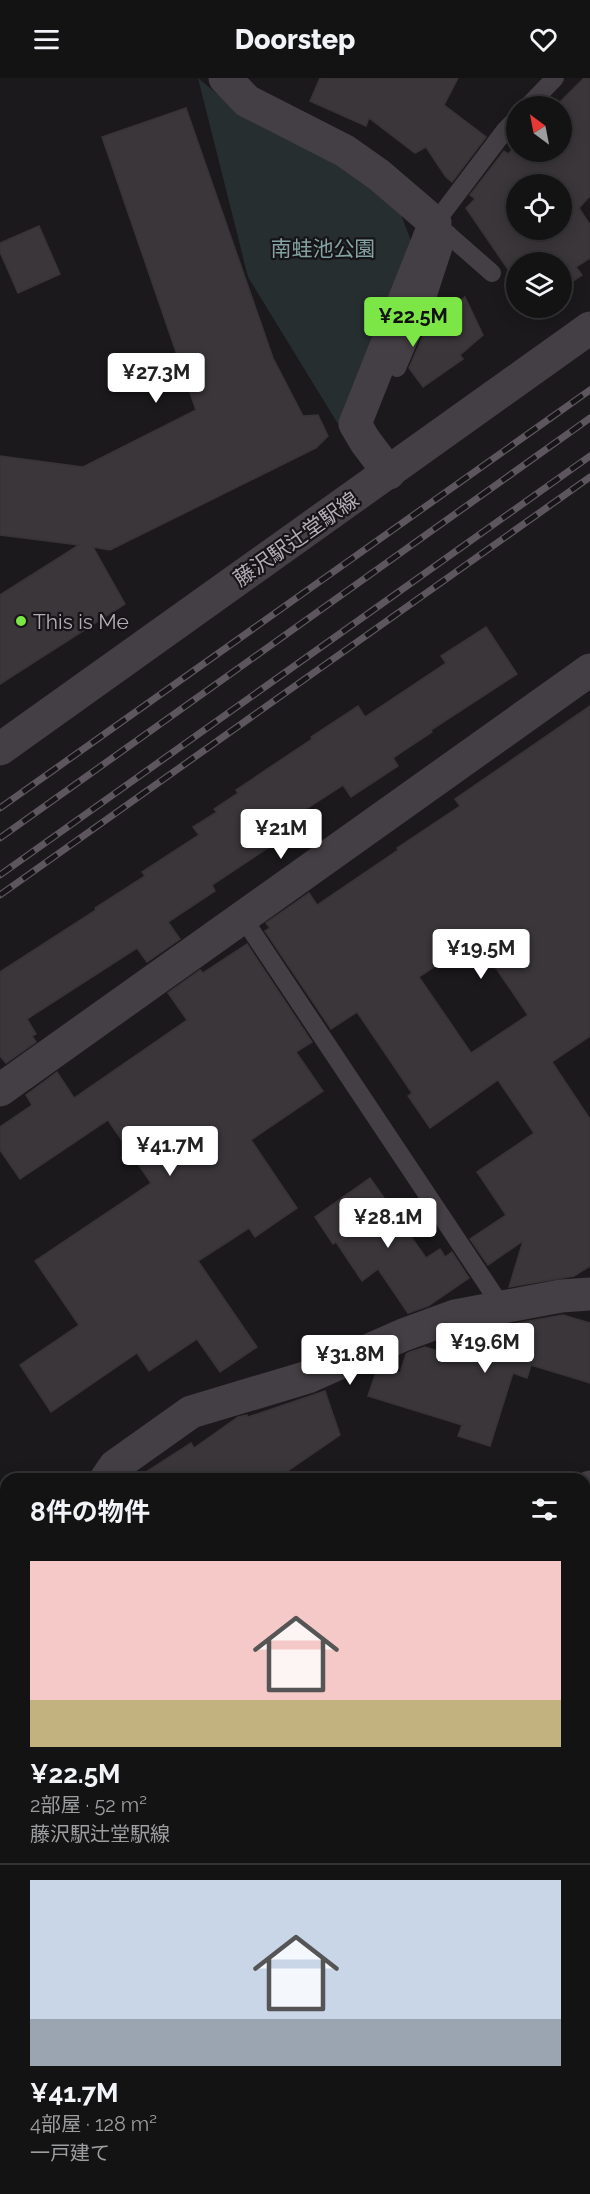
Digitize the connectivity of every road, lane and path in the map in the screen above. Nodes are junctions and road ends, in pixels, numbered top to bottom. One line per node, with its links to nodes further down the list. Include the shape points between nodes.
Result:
1 (225, 78): 5 (street, via 247,101 345,151)
2 (555, 78): 3 (lane)
3 (538, 96)
4 (506, 133): 5 (lane)
5 (442, 228): 6 (lane); 8 (lane, via 428,295); 9 (street, via 355,424)
6 (492, 273)
7 (590, 328): 9 (street, 藤沢駅辻堂駅線)
8 (397, 368)
9 (389, 473): 11 (street, 藤沢駅辻堂駅線)
10 (590, 670): 12 (street)
11 (0, 749)
12 (243, 918): 13 (street); 15 (lane)
13 (0, 1090)
14 (590, 1294): 15 (street)
15 (502, 1307): 16 (street, via 455,1316 308,1377 191,1412)
16 (110, 1473)

